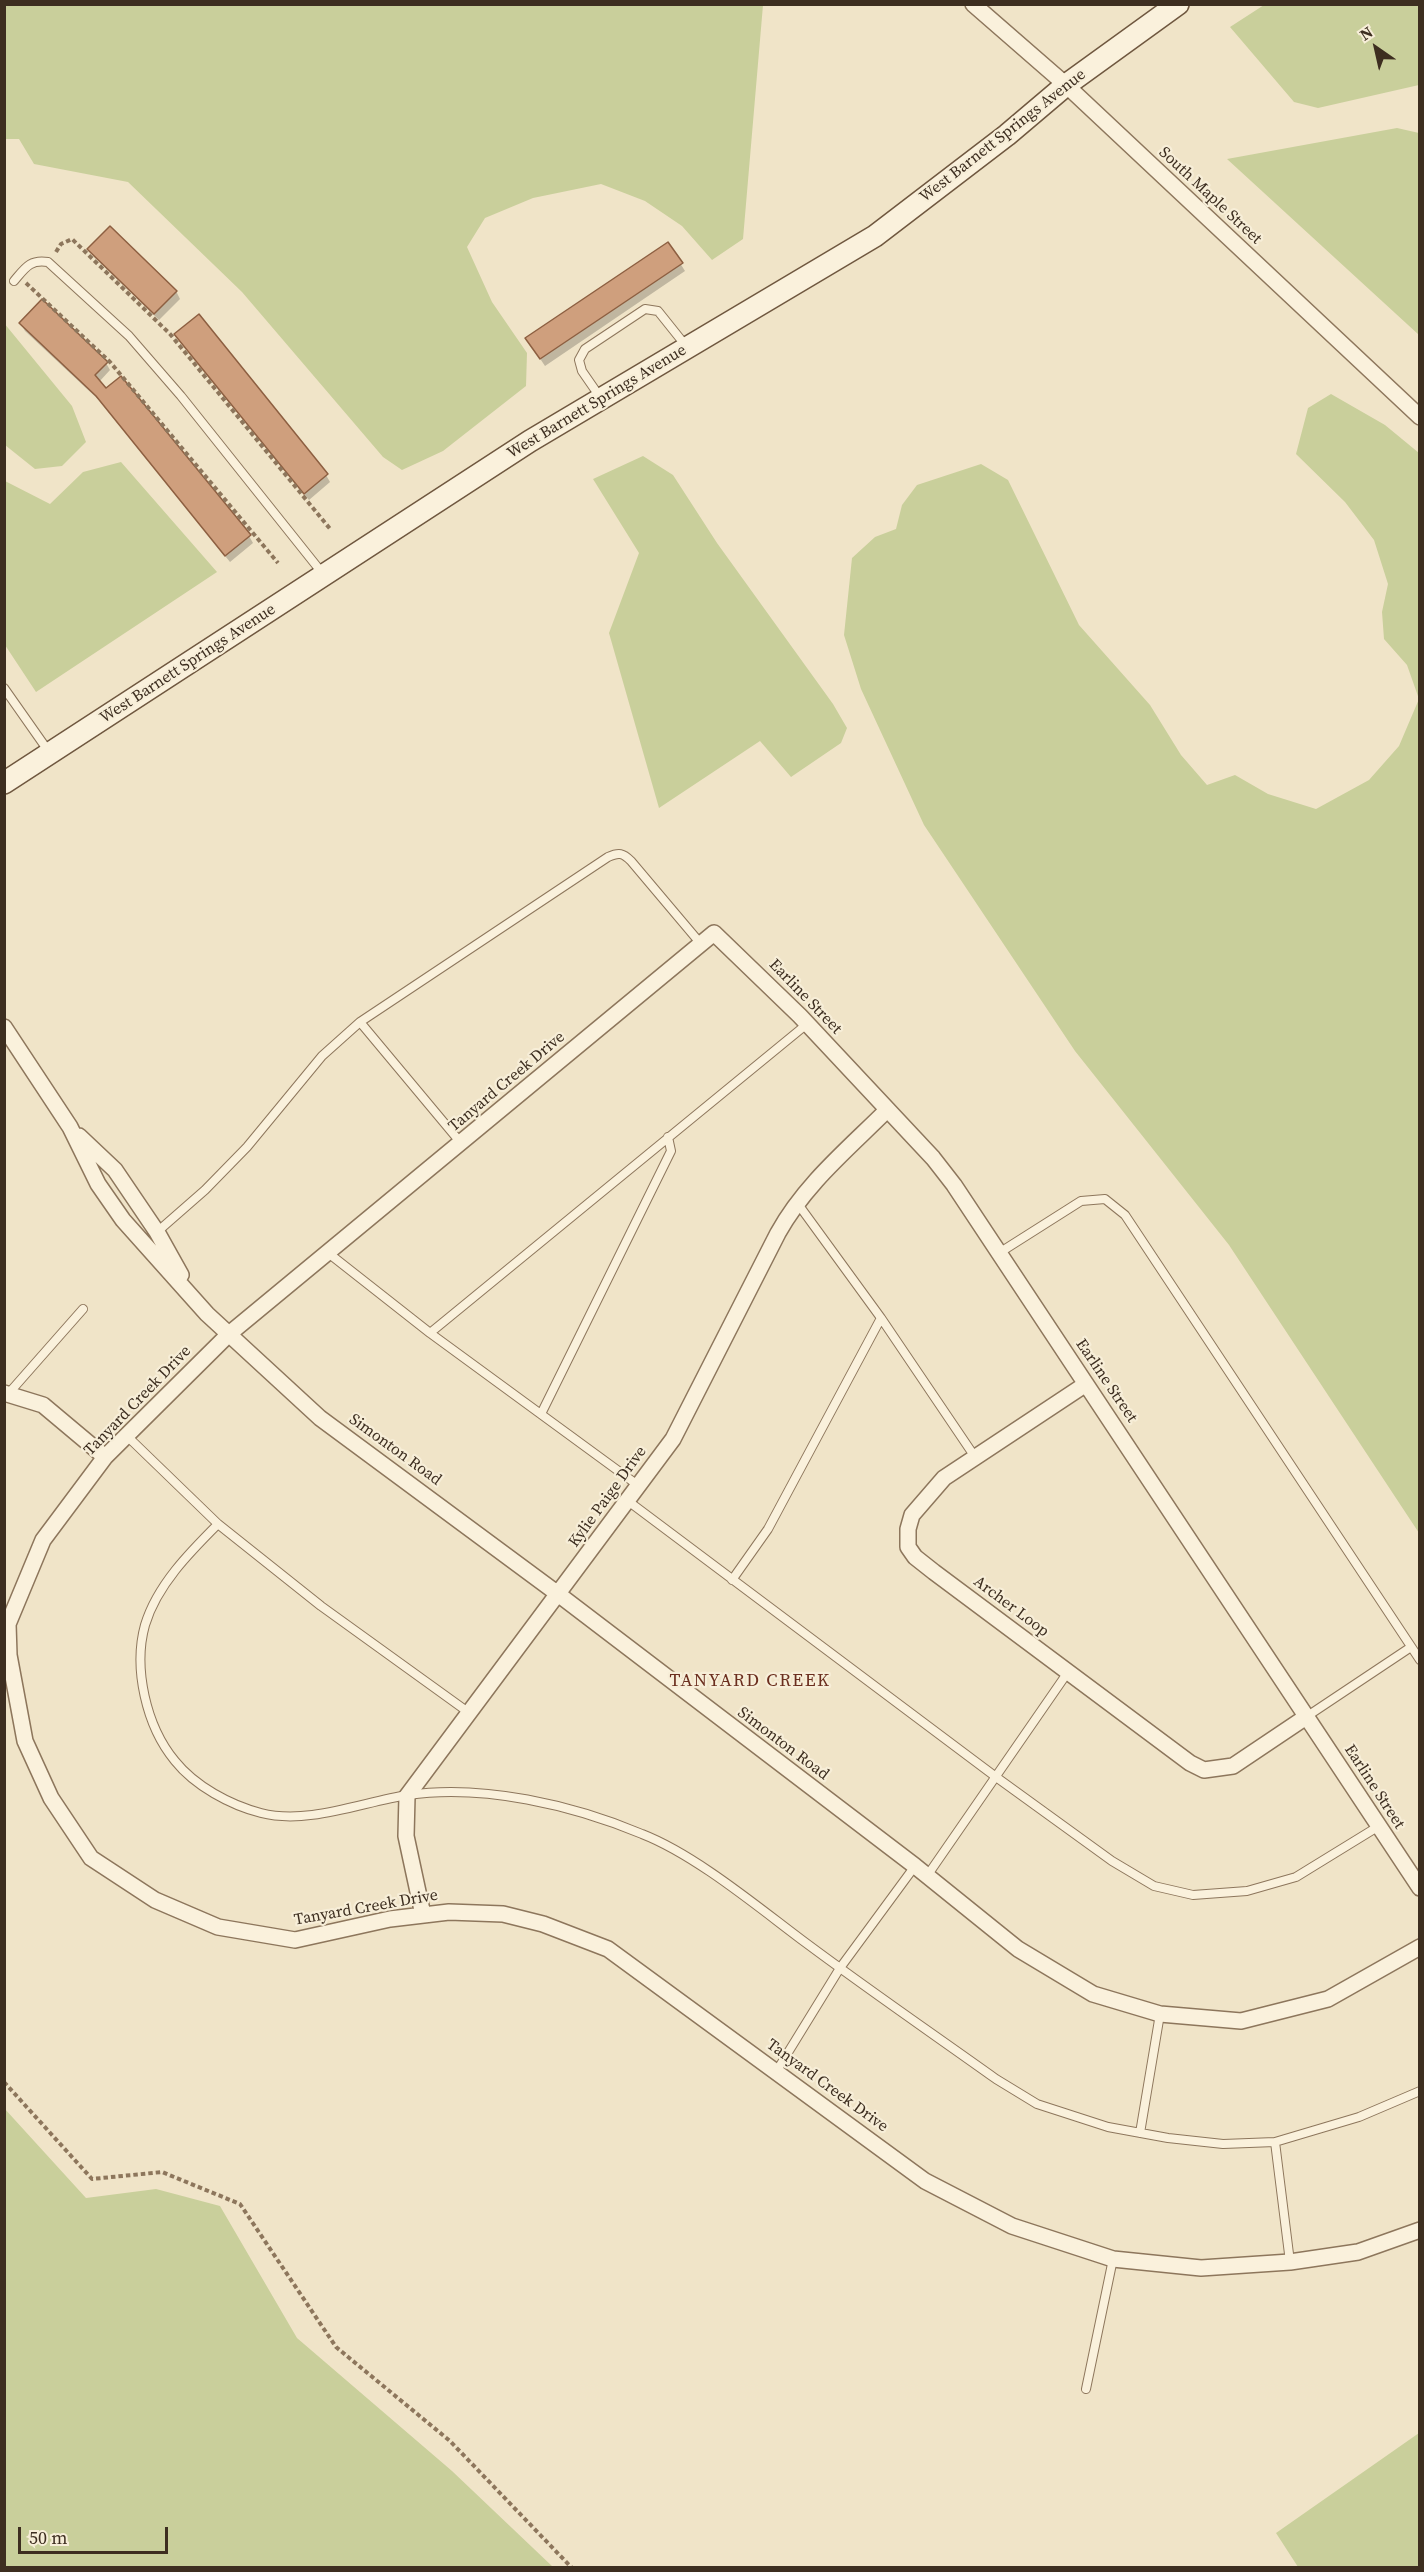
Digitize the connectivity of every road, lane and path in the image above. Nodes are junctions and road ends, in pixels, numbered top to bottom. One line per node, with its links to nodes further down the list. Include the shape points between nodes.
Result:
1 (973, 4): 3 (street, South Maple Street)
2 (1178, 4): 3 (street, West Barnett Springs Avenue)
3 (1066, 85): 6 (street, West Barnett Springs Avenue, via 875,236); 8 (street, South Maple Street)
4 (48, 262): 5 (lane, via 37,260); 9 (path, via 61,244 72,239 170,334); 11 (lane, via 140,349)
5 (16, 278): 10 (path, via 110,362)
6 (687, 347): 7 (street, West Barnett Springs Avenue); 7 (lane, via 658,311 645,309 585,349 579,360)
7 (601, 398): 11 (street, West Barnett Springs Avenue)
8 (1419, 417)
9 (331, 530)
10 (279, 563)
11 (323, 575): 13 (street, West Barnett Springs Avenue)
12 (4, 688): 13 (lane)
13 (50, 754): 14 (street, West Barnett Springs Avenue)
14 (4, 783)
15 (714, 933): 16 (street, Tanyard Creek Drive); 18 (street, Earline Street)
16 (701, 944): 17 (lane, via 642,871 617,853); 23 (street, Tanyard Creek Drive)
17 (360, 1022): 23 (lane); 25 (lane, via 322,1056 247,1147)
18 (807, 1024): 20 (street, Earline Street); 22 (lane)
19 (4, 1027): 21 (street, Simonton Road)
20 (887, 1110): 24 (street, Kylie Paige Drive); 27 (street, Earline Street, via 933,1158)
21 (70, 1127): 25 (street, Simonton Road, via 115,1170); 28 (street, Simonton Road, via 98,1184 123,1220)
22 (668, 1137): 31 (lane); 35 (lane, via 670,1151)
23 (461, 1143): 26 (street, Tanyard Creek Drive)
24 (797, 1202): 30 (lane); 39 (street, Kylie Paige Drive, via 673,1439)
25 (157, 1232): 28 (street, Simonton Road)
26 (327, 1252): 31 (lane); 32 (street, Tanyard Creek Drive)
27 (999, 1253): 33 (street, Earline Street); 44 (lane, via 1081,1201 1105,1199 1125,1215)
28 (190, 1294): 32 (street, Simonton Road)
29 (83, 1309): 34 (lane)
30 (881, 1318): 38 (lane); 42 (lane, via 768,1528)
31 (430, 1333): 35 (lane)
32 (229, 1334): 36 (street, Tanyard Creek Drive); 43 (street, Simonton Road, via 320,1418)
33 (1086, 1384): 38 (street, Archer Loop); 48 (street, Earline Street)
34 (7, 1393): 37 (street, via 43,1405)
35 (541, 1414): 39 (lane)
36 (127, 1436): 37 (street, Tanyard Creek Drive); 41 (lane)
37 (105, 1457): 55 (street, Tanyard Creek Drive, via 43,1540 8,1624 9,1655 25,1741 51,1798 91,1858 155,1900 218,1927 295,1940)
38 (975, 1457): 46 (street, Archer Loop, via 944,1478 912,1515 908,1547 915,1557)
39 (639, 1486): 40 (street, Kylie Paige Drive)
40 (628, 1501): 42 (lane); 43 (street, Kylie Paige Drive)
41 (218, 1524): 47 (lane, via 321,1606); 50 (lane, via 190,1552 162,1590 146,1624 139,1661 158,1733 175,1761 201,1785 262,1814 341,1811)
42 (732, 1580): 49 (lane)
43 (558, 1594): 47 (street, Kylie Paige Drive); 52 (street, Simonton Road)
44 (1411, 1647): 45 (lane); 48 (lane)
45 (1419, 1660)
46 (1068, 1672): 48 (street, Archer Loop, via 1204,1770 1233,1766); 49 (lane)
47 (468, 1712): 50 (street, Kylie Paige Drive)
48 (1306, 1717): 51 (street, Earline Street)
49 (996, 1777): 51 (lane, via 1112,1861 1154,1886 1193,1895 1247,1891 1296,1877); 53 (lane)
50 (407, 1796): 55 (street, via 406,1836); 57 (lane, via 445,1792 543,1803 592,1815 646,1835 685,1857)
51 (1379, 1826): 54 (street, Earline Street)
52 (915, 1866): 53 (street, Simonton Road); 57 (lane)
53 (927, 1876): 58 (street, Simonton Road, via 1018,1949 1093,1994)
54 (1419, 1888)
55 (423, 1915): 59 (street, Tanyard Creek Drive, via 503,1914 543,1924 608,1949)
56 (1419, 1947): 58 (street, Simonton Road, via 1328,1999 1242,2021)
57 (840, 1968): 59 (lane); 62 (lane, via 1037,2104)
58 (1160, 2014): 62 (lane)
59 (776, 2072): 65 (street, Tanyard Creek Drive, via 925,2181 1012,2226)
60 (4, 2082): 68 (path, via 92,2179 162,2172 240,2204 336,2347 450,2441)
61 (1419, 2091): 63 (lane, via 1359,2117)
62 (1140, 2133): 63 (lane, via 1222,2144)
63 (1275, 2142): 66 (lane)
64 (1419, 2230): 66 (street, Tanyard Creek Drive, via 1358,2252)
65 (1113, 2259): 66 (street, Tanyard Creek Drive, via 1201,2268); 67 (lane)
66 (1290, 2262)
67 (1086, 2389)
68 (572, 2568)

